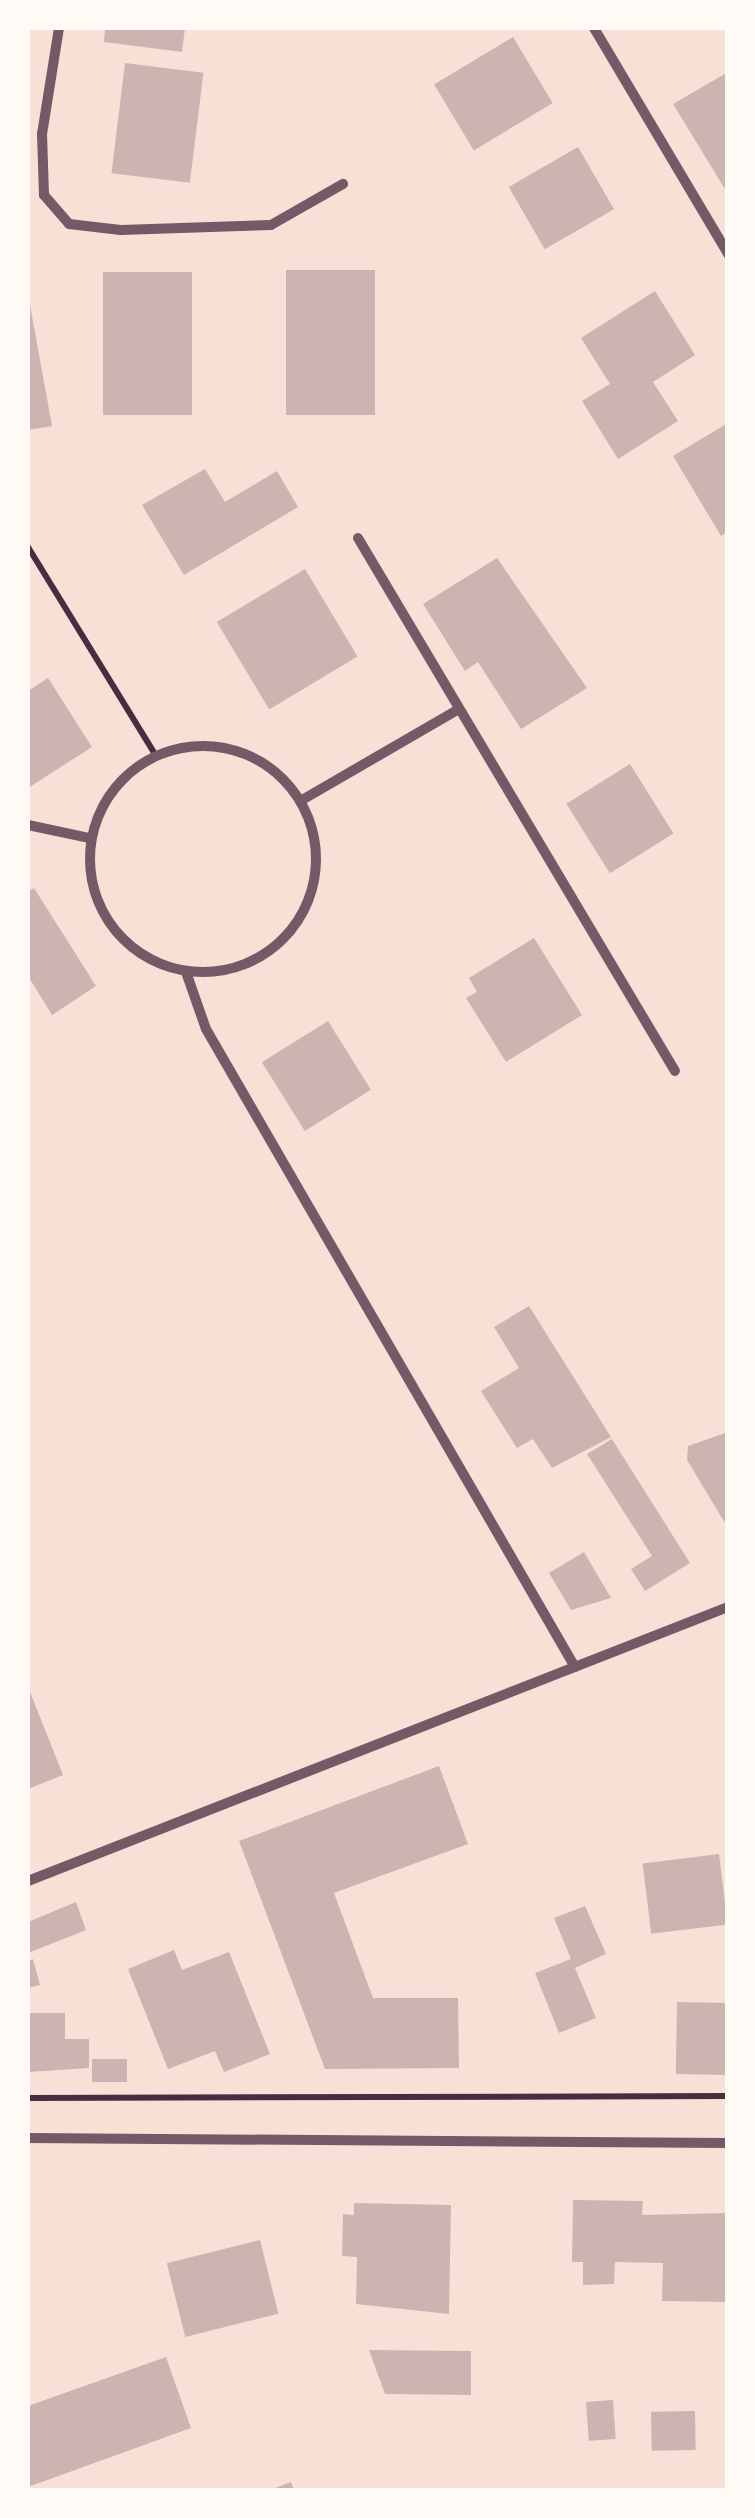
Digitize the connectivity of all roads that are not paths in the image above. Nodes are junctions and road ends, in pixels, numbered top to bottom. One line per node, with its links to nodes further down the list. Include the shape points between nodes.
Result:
1 (59, 28): 3 (street, via 42,134 44,195 69,224 120,230 272,225)
2 (594, 28): 4 (street)
3 (343, 184)
4 (728, 254)
5 (358, 538): 6 (street)
6 (457, 710): 7 (street); 11 (street)
7 (302, 800): 9 (street, via 268,764 226,746 155,754 117,782); 10 (street, via 317,846 311,896 291,932 235,969)
8 (28, 824): 9 (street)
9 (89, 838): 10 (street, via 98,906 135,952)
10 (186, 972): 13 (street, via 206,1030)
11 (675, 1071)
12 (728, 1607): 13 (street)
13 (575, 1667): 14 (street)
14 (28, 1881)
15 (28, 2138): 16 (street)
16 (728, 2143)

